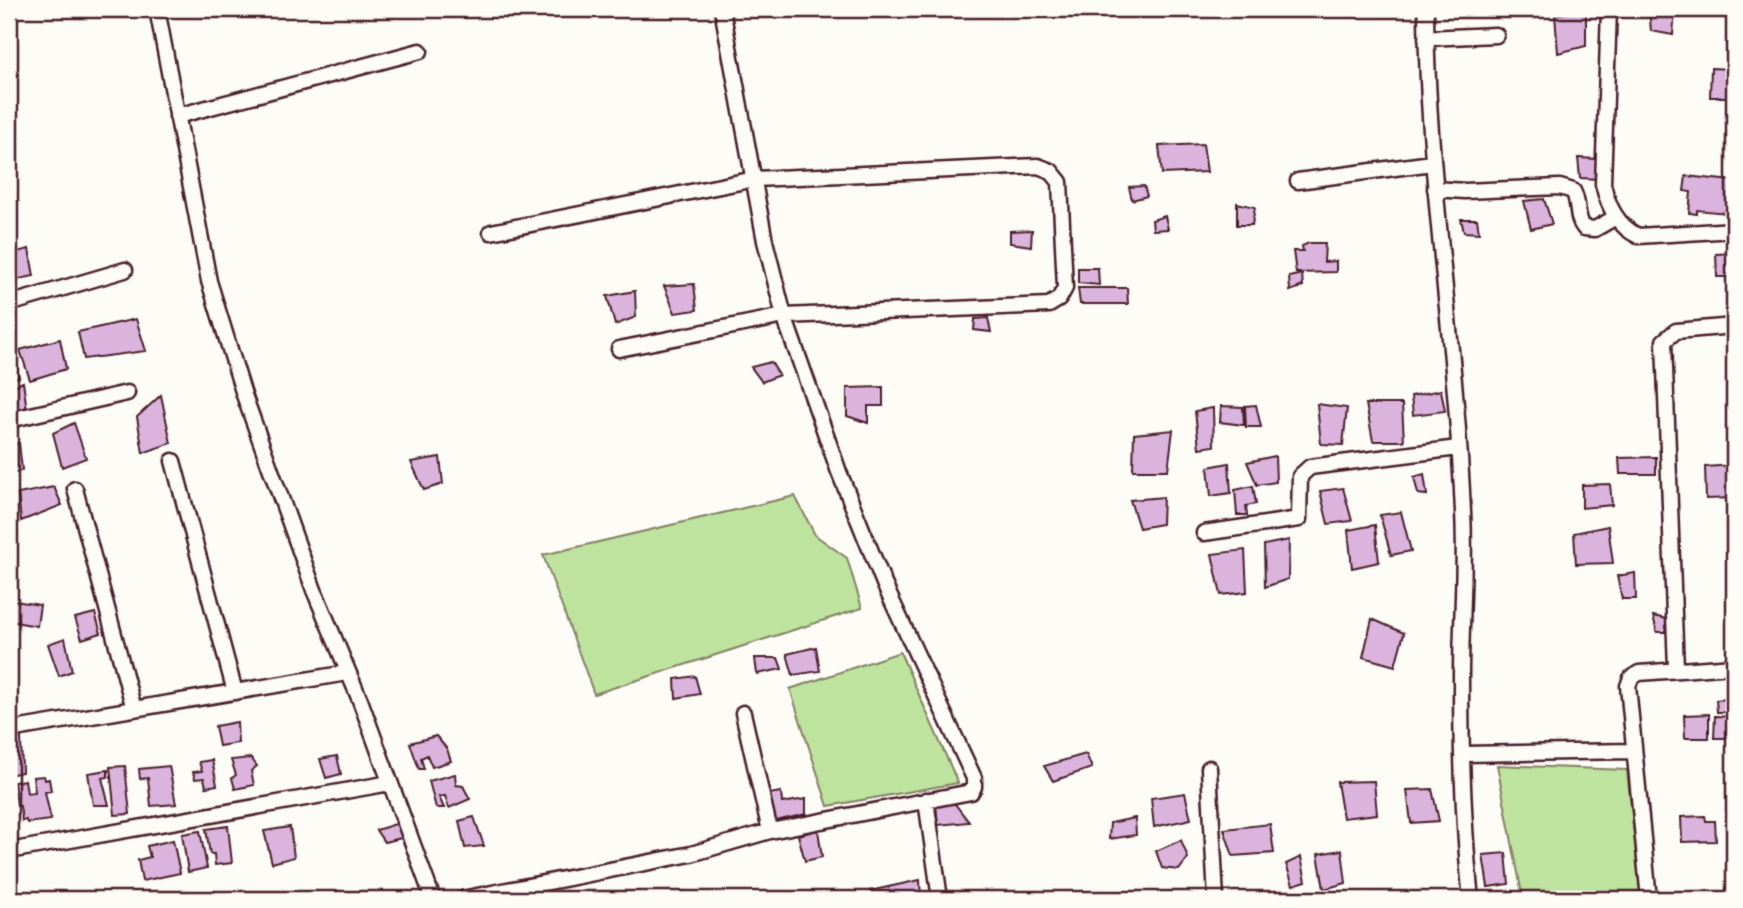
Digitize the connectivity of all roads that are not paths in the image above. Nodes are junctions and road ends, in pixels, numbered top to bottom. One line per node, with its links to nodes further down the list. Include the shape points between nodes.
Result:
1 (157, 9): 8 (street)
2 (722, 9): 10 (street)
3 (1426, 9): 6 (street)
4 (1609, 9): 13 (street, via 1604,184)
5 (1496, 35): 6 (street)
6 (1426, 38): 9 (street)
7 (420, 51): 8 (street)
8 (177, 116): 29 (street, via 209,281 263,450)
9 (1432, 163): 11 (street); 12 (street)
10 (755, 179): 15 (street); 18 (street); 18 (street, via 1038,166 1051,171 1060,182 1065,288 1049,305)
11 (1298, 181)
12 (1435, 189): 13 (street, via 1560,187 1573,191 1578,221 1584,228 1595,229); 23 (street)
13 (1616, 217): 14 (street, via 1638,236)
14 (1734, 230)
15 (491, 232)
16 (125, 270): 17 (street)
17 (9, 304)
18 (784, 316): 20 (street); 38 (street, via 885,586 974,778 971,792)
19 (1734, 326): 28 (street, via 1676,331 1664,341)
20 (619, 349)
21 (127, 393): 22 (street)
22 (9, 420)
23 (1458, 448): 26 (street, via 1310,467 1300,476 1299,519); 35 (street, via 1463,513)
24 (173, 461): 30 (street)
25 (75, 489): 31 (street)
26 (1204, 533)
27 (1734, 666): 28 (street)
28 (1676, 669): 34 (street, via 1631,678)
29 (347, 673): 30 (street); 37 (street)
30 (235, 692): 31 (street)
31 (134, 709): 33 (street)
32 (743, 713): 39 (street)
33 (9, 730)
34 (1632, 751): 35 (street); 46 (street)
35 (1464, 754): 45 (street)
36 (1209, 768): 44 (street)
37 (390, 783): 40 (street); 41 (street)
38 (926, 800): 39 (street); 43 (street)
39 (771, 831): 42 (street, via 691,854)
40 (9, 851)
41 (433, 899)
42 (462, 899)
43 (940, 899)
44 (1216, 899)
45 (1471, 899)
46 (1649, 899)

